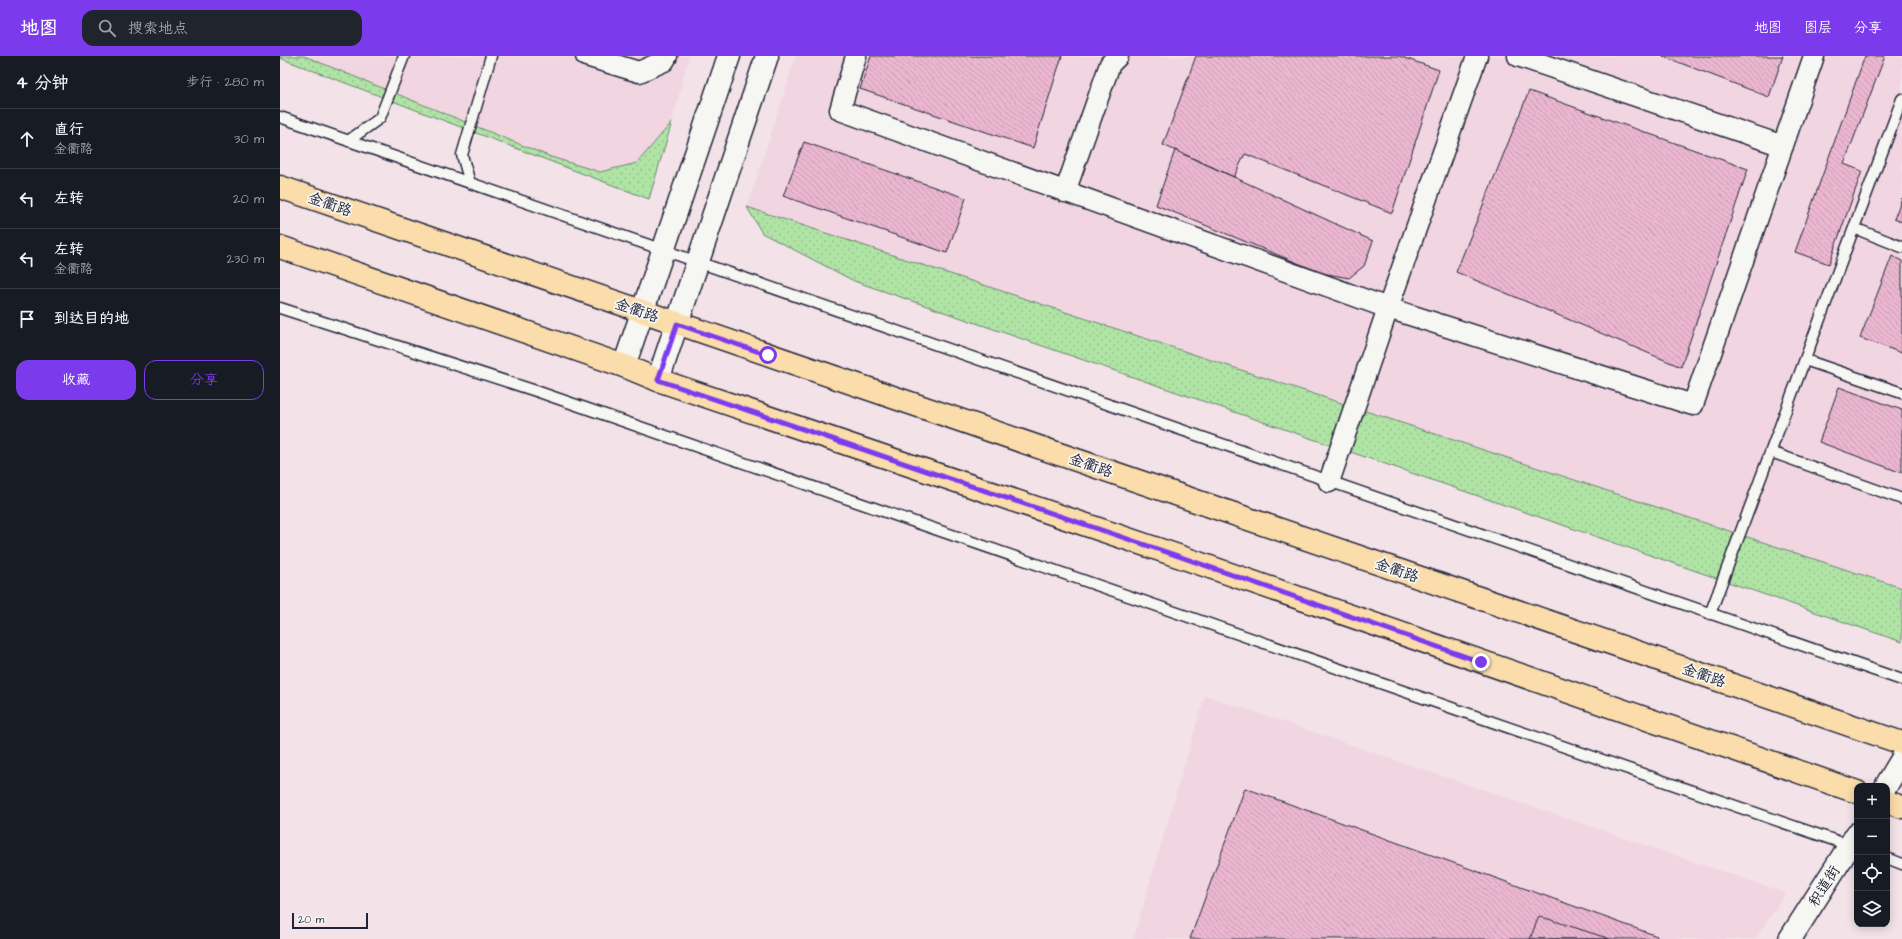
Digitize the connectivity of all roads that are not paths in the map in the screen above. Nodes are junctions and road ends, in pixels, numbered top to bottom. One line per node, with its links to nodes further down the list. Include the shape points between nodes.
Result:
1 (404, 56): 14 (lane, via 380,118)
2 (491, 56): 16 (lane, via 462,155)
3 (586, 56): 4 (street, via 639,72 664,61)
4 (667, 56)
5 (729, 56): 22 (main road)
6 (767, 56): 23 (main road)
7 (856, 56): 18 (street, via 840,110)
8 (1118, 56): 18 (street, via 1110,64)
9 (1477, 56): 25 (street)
10 (1518, 56): 15 (street)
11 (1814, 56): 15 (street)
12 (1902, 99): 19 (lane)
13 (280, 117): 14 (lane)
14 (348, 140): 16 (lane)
15 (1783, 146): 25 (street, via 1693,405)
16 (470, 183): 22 (lane)
17 (280, 187): 26 (main road, 金衢路)
18 (1065, 192): 25 (street)
19 (1854, 228): 21 (lane); 28 (lane)
20 (280, 247): 29 (main road)
21 (1902, 247)
22 (663, 251): 23 (lane); 26 (main road)
23 (698, 262): 27 (main road); 33 (lane)
24 (280, 308): 43 (lane, via 536,391)
25 (1388, 308): 33 (street)
26 (642, 312): 27 (main road, 金衢路); 29 (main road)
27 (677, 324): 30 (main road); 37 (main road, 金衢路)
28 (1805, 360): 31 (lane); 32 (lane)
29 (624, 366): 30 (main road)
30 (658, 380): 40 (main road, via 1181,557)
31 (1902, 393)
32 (1771, 452): 34 (lane); 35 (lane)
33 (1329, 482): 35 (lane)
34 (1902, 499)
35 (1710, 614): 36 (lane)
36 (1902, 680)
37 (1902, 743)
38 (1902, 759): 39 (main road)
39 (1888, 783)
40 (1854, 791)
41 (1890, 803): 42 (main road)
42 (1902, 808)
43 (1854, 842): 46 (main road, 积道街)
44 (1890, 859): 45 (lane)
45 (1902, 864)
46 (1790, 939)

